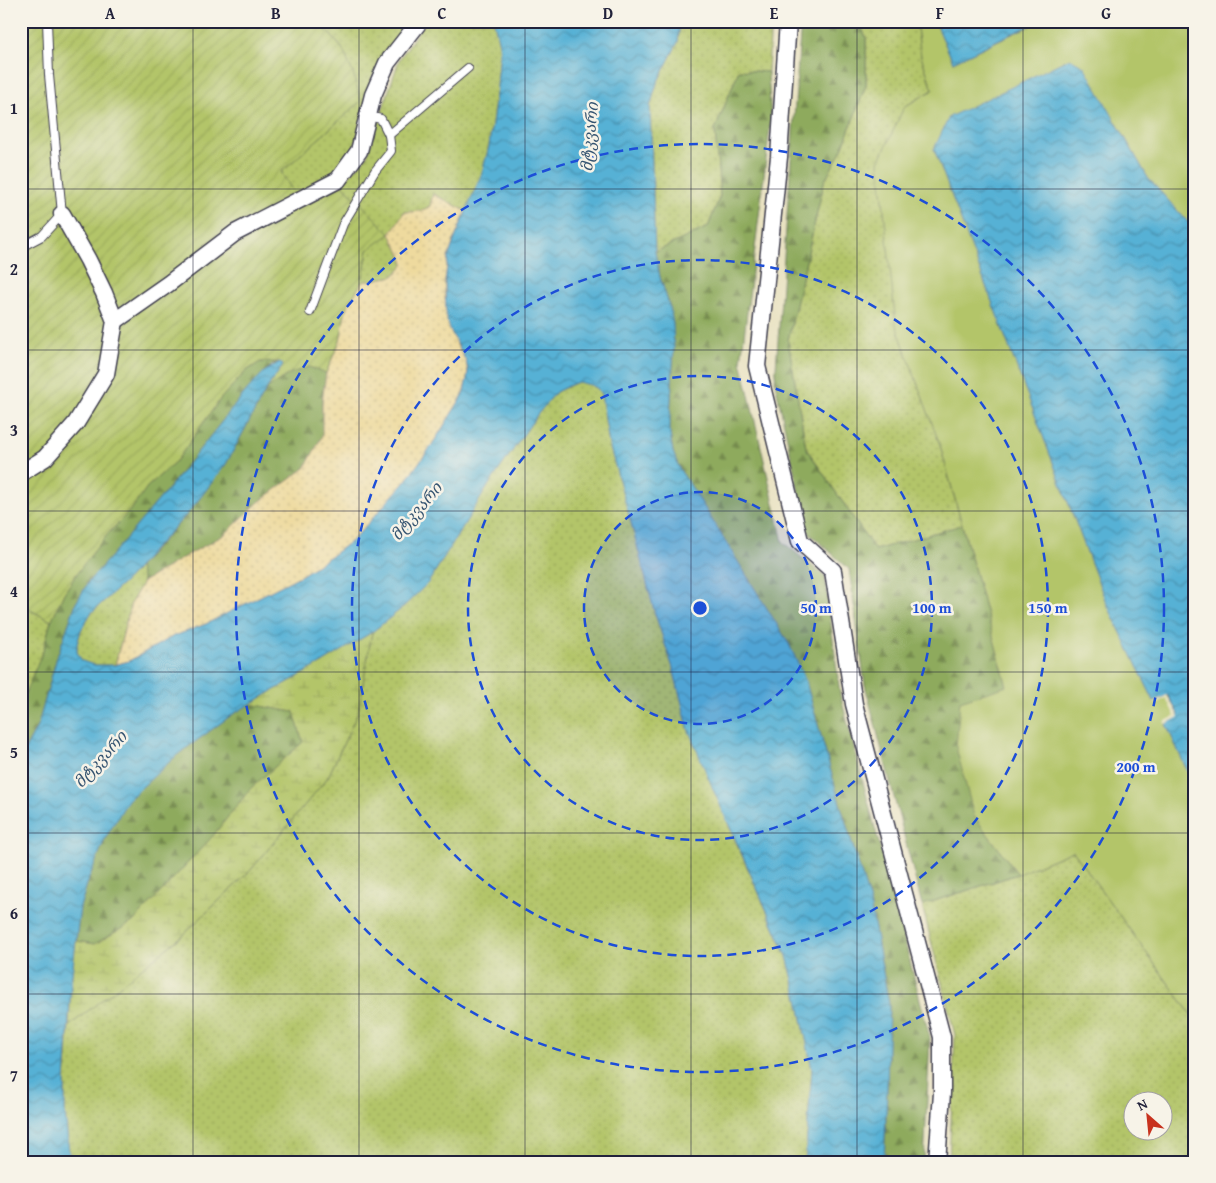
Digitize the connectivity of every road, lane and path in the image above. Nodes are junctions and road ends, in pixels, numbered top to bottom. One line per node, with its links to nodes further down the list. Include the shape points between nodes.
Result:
1 (47, 21): 7 (lane)
2 (420, 21): 5 (street, via 387,63)
3 (788, 21): 12 (street, via 779,157 757,366 800,541 833,571 854,704 942,1037)
4 (468, 68): 6 (lane)
5 (368, 116): 6 (lane, via 381,119); 10 (street, via 359,151 338,180 235,233)
6 (389, 135): 9 (lane, via 391,151 343,224)
7 (62, 214): 8 (lane, via 42,236); 10 (street, via 88,260)
8 (21, 247)
9 (310, 312)
10 (115, 321): 11 (street, via 106,374 76,423 45,458)
11 (21, 473)
12 (937, 1162)

